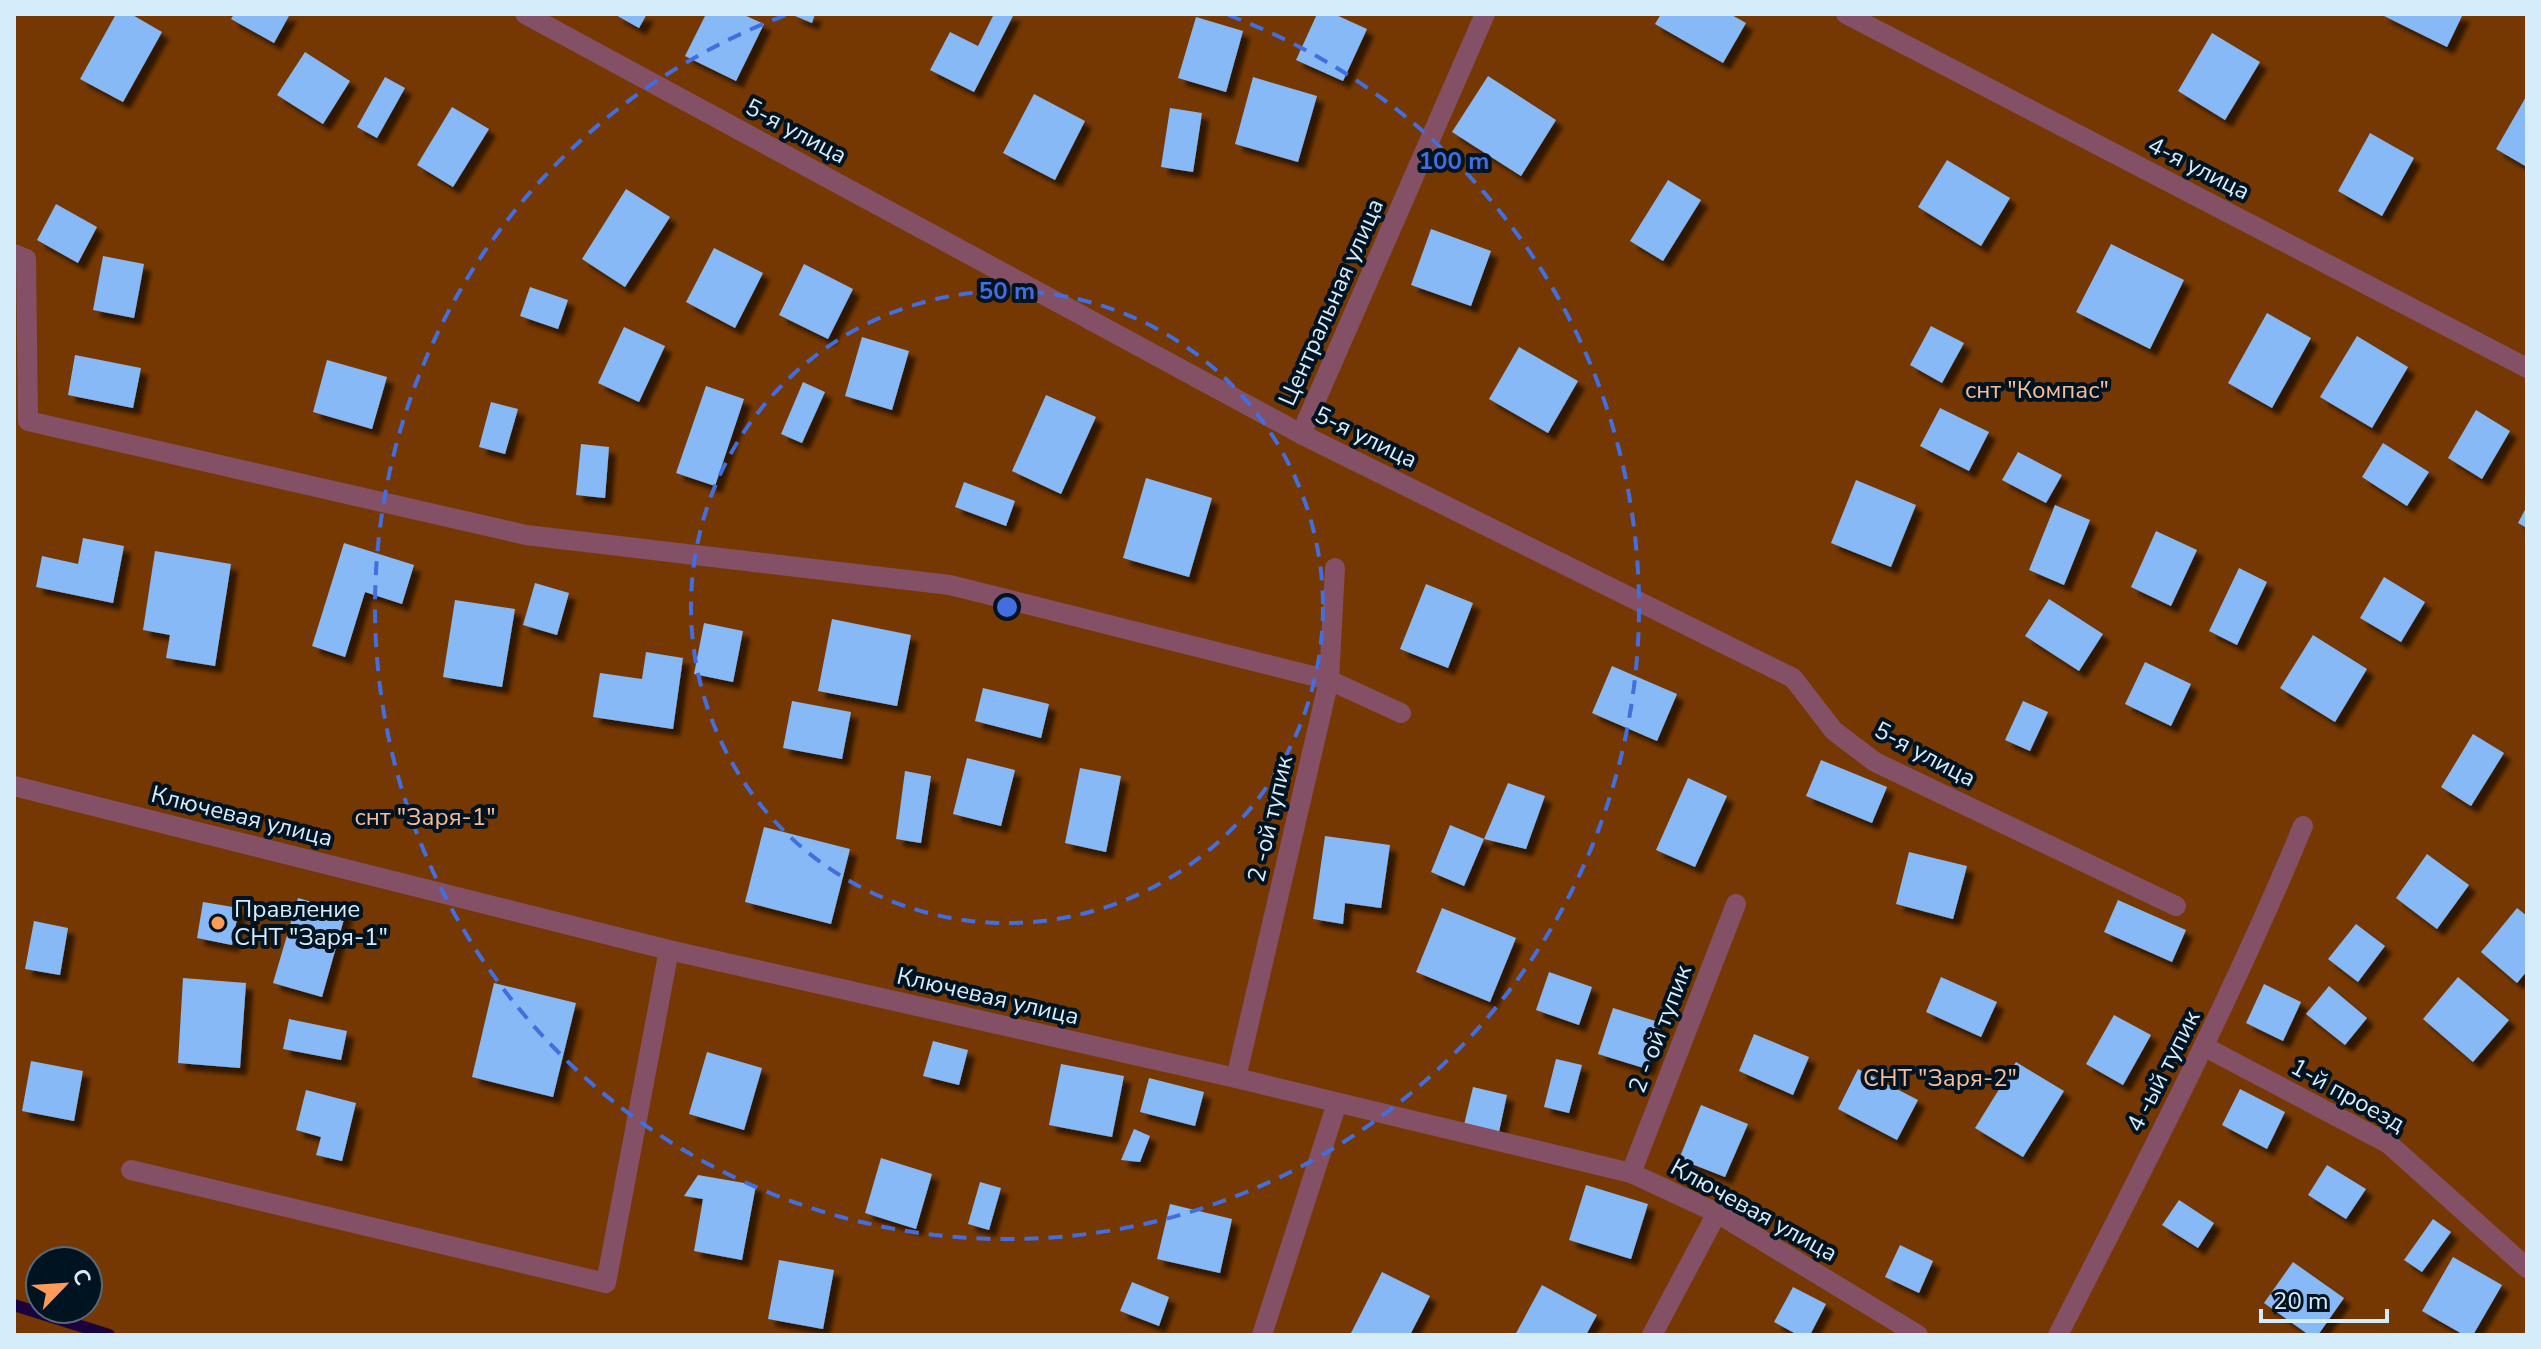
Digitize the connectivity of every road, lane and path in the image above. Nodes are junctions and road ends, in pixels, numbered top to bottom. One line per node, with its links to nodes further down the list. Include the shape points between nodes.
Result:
1 (525, 14): 6 (street, 5-я улица)
2 (1485, 14): 6 (street, Центральная улица)
3 (1846, 14): 5 (street, 4-я улица)
4 (14, 254): 8 (street, via 26,259 28,421 526,535 950,585)
5 (2527, 368)
6 (1301, 434): 13 (street, 5-я улица, via 1793,678 1834,731 1875,762)
7 (1335, 568): 8 (street, 2 -ой тупик)
8 (1329, 680): 9 (street); 16 (street, 2 -ой тупик)
9 (1401, 713)
10 (14, 786): 14 (street, Ключевая улица)
11 (2303, 826): 15 (street, 4 -ый тупик)
12 (1736, 904): 19 (street, 2 - ой тупик)
13 (2176, 906)
14 (669, 950): 16 (street, Ключевая улица); 18 (street, via 606,1283)
15 (2205, 1047): 21 (street, 1-й проезд, via 2389,1144); 25 (street, 4 -ый тупик)
16 (1236, 1078): 17 (street, Ключевая улица)
17 (1337, 1103): 19 (street, Ключевая улица); 22 (street)
18 (131, 1170)
19 (1631, 1173): 20 (street, Ключевая улица)
20 (1717, 1213): 23 (street); 24 (street, Ключевая улица)
21 (2527, 1268)
22 (1262, 1335)
23 (1652, 1335)
24 (1918, 1335)
25 (2058, 1335)

